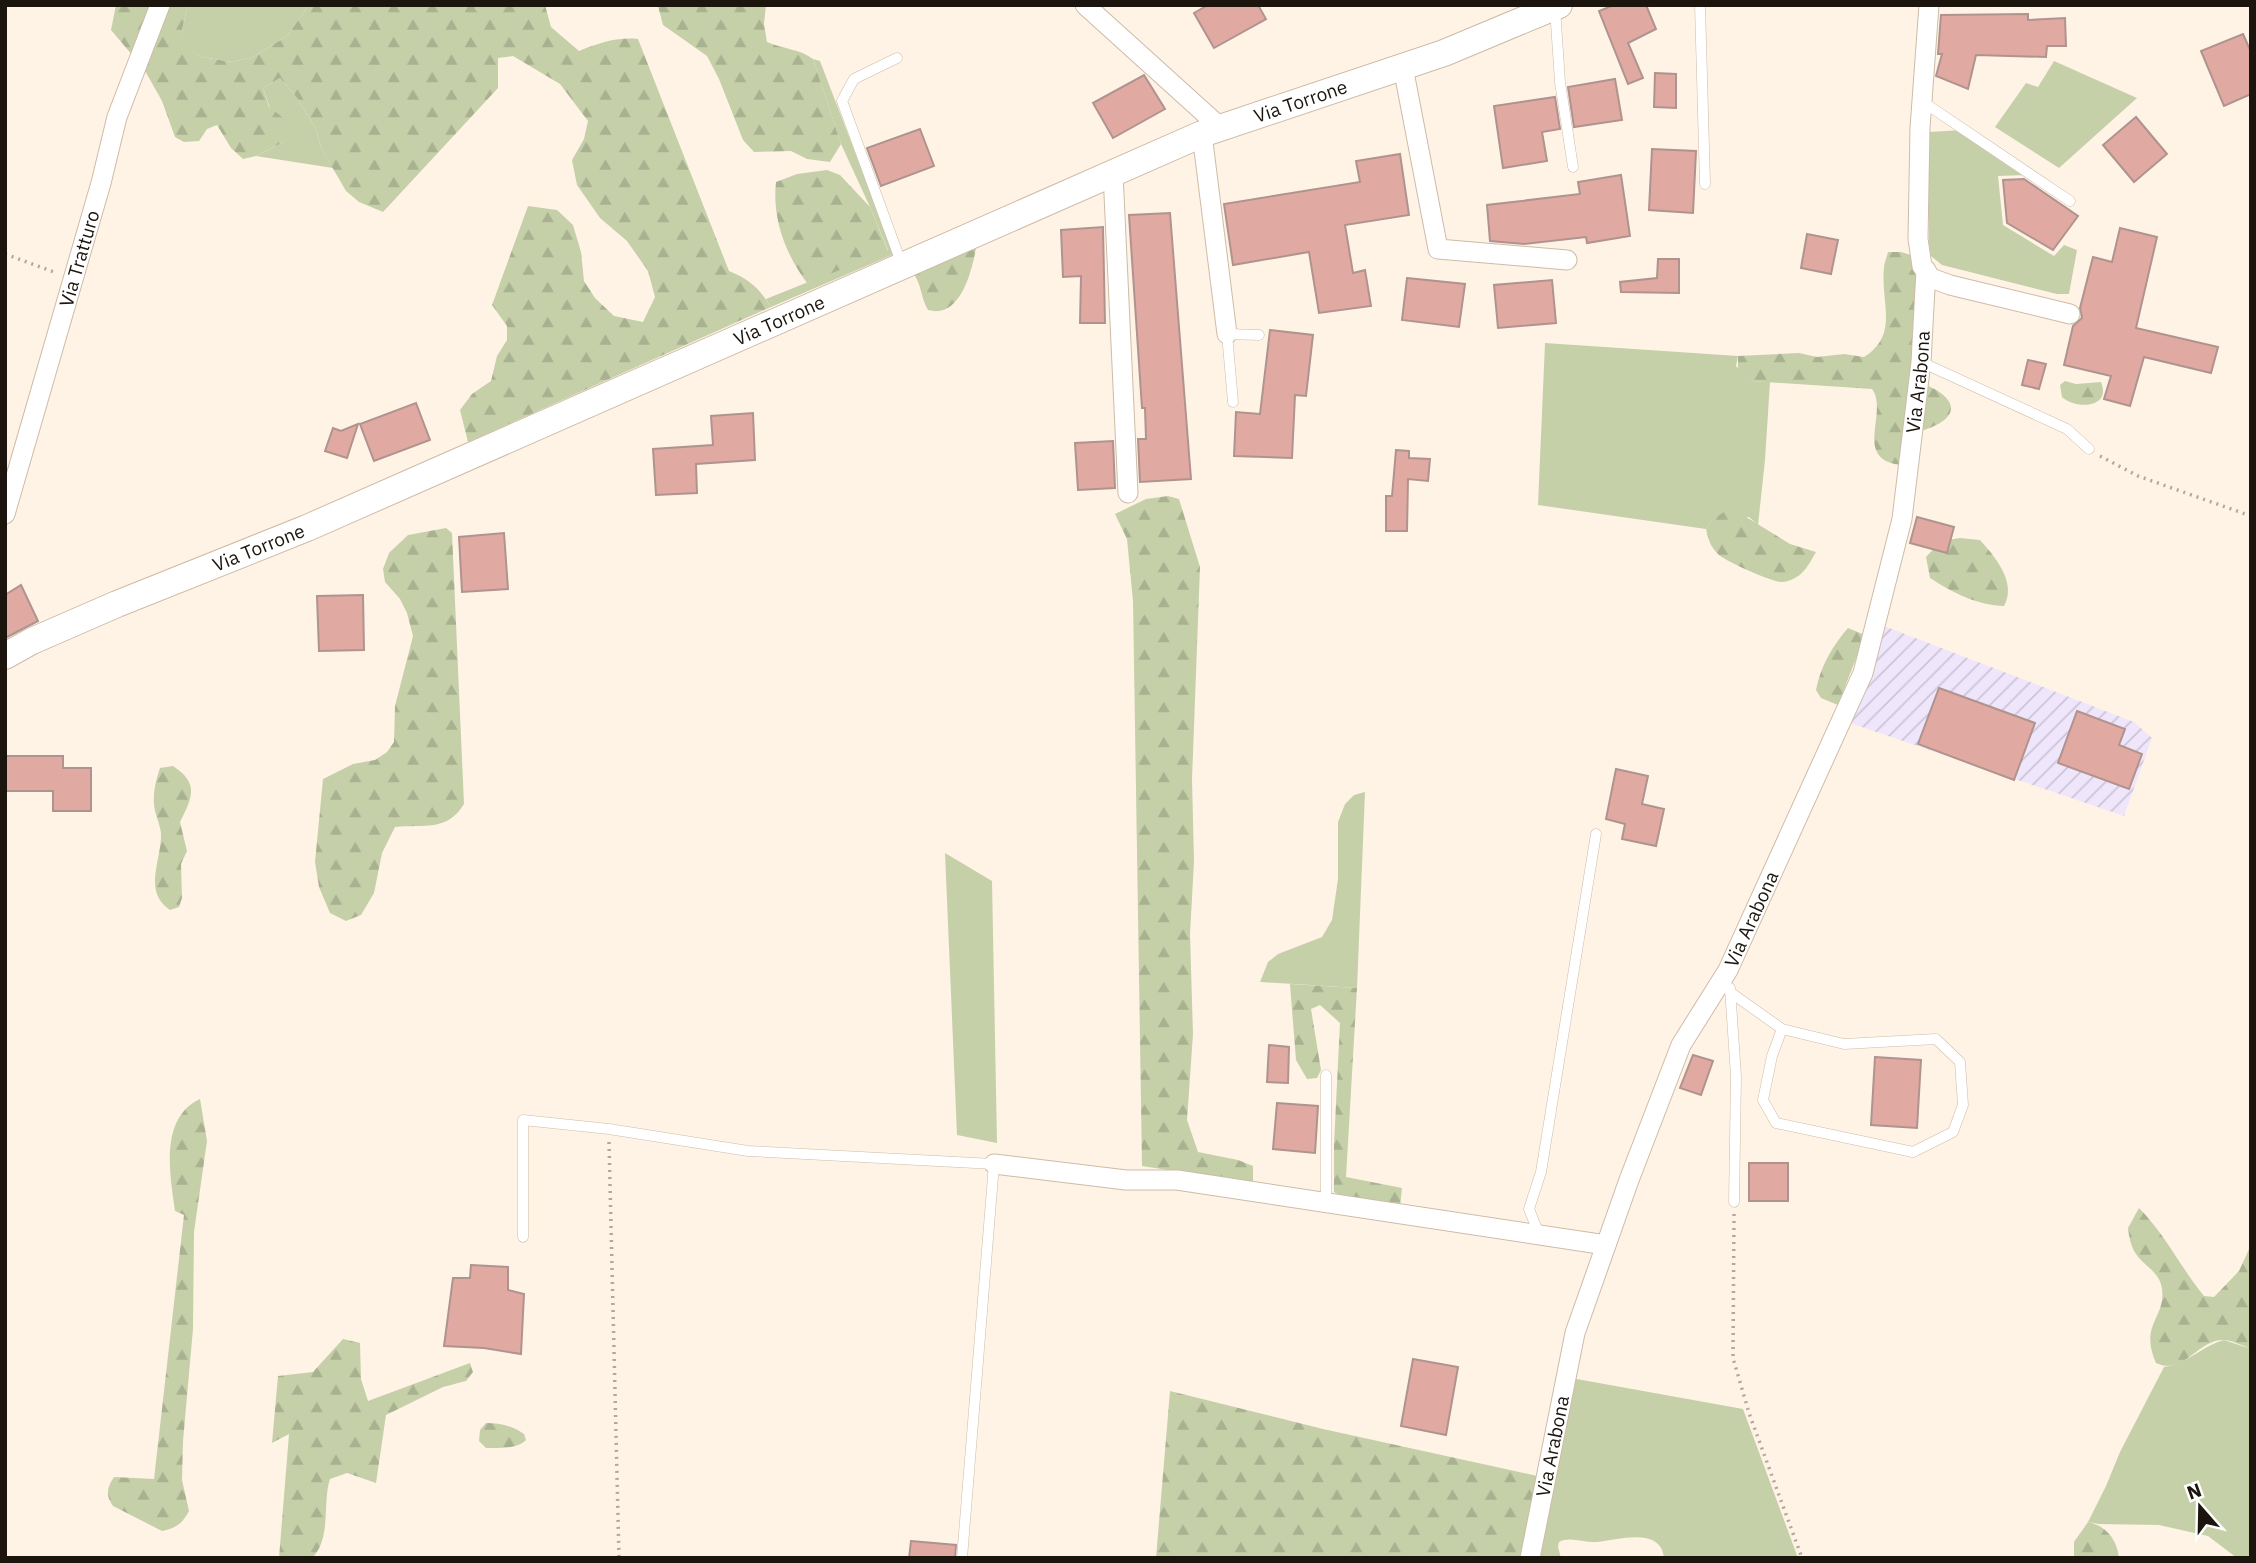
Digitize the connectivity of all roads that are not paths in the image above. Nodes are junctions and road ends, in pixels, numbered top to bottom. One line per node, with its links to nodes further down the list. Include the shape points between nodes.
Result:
1 (160, 5): 24 (street, Via Tratturo, via 117,117)
2 (1085, 5): 9 (street)
3 (1700, 5): 12 (lane)
4 (1929, 5): 8 (street, Via Arabona)
5 (1557, 6): 7 (main road, Via Torrone); 10 (lane, via 1560,82)
6 (897, 58): 15 (lane, via 854,79 842,102)
7 (1403, 67): 9 (main road, Via Torrone); 14 (street, via 1438,249)
8 (1922, 102): 13 (lane); 16 (street, Via Arabona, via 1918,239)
9 (1212, 131): 11 (main road, Via Torrone); 18 (street)
10 (1573, 167)
11 (1113, 173): 15 (main road, Via Torrone); 23 (street)
12 (1705, 184)
13 (2070, 201)
14 (1566, 260)
15 (902, 265): 25 (main road, Via Torrone, via 307,528 32,640)
16 (1926, 270): 17 (street, via 1931,278 1950,285); 20 (street, Via Arabona)
17 (2070, 314)
18 (1227, 334): 19 (lane); 21 (lane)
19 (1259, 335)
20 (1920, 362): 22 (lane, via 2067,429); 27 (street, Via Arabona, via 1902,519 1863,673)
21 (1233, 402)
22 (2089, 449)
23 (1128, 493)
24 (5, 514)
25 (5, 656)
26 (1595, 834): 34 (lane, via 1541,1172 1528,1209)
27 (1728, 970): 28 (lane); 36 (street, Via Arabona, via 1681,1045)
28 (1730, 992): 29 (lane); 33 (lane, via 1736,1076)
29 (1782, 1029): 29 (lane, via 1844,1044 1936,1039 1960,1062 1963,1105 1954,1132 1913,1152 1776,1123 1763,1100)
30 (1326, 1075): 32 (lane)
31 (994, 1164): 32 (street, via 1126,1180 1177,1180); 35 (lane, via 748,1151 523,1120); 37 (lane)
32 (1326, 1202): 34 (street)
33 (1734, 1202)
34 (1539, 1235): 36 (street)
35 (523, 1237)
36 (1606, 1245): 38 (street, Via Arabona, via 1575,1333)
37 (962, 1558)
38 (1530, 1558)

